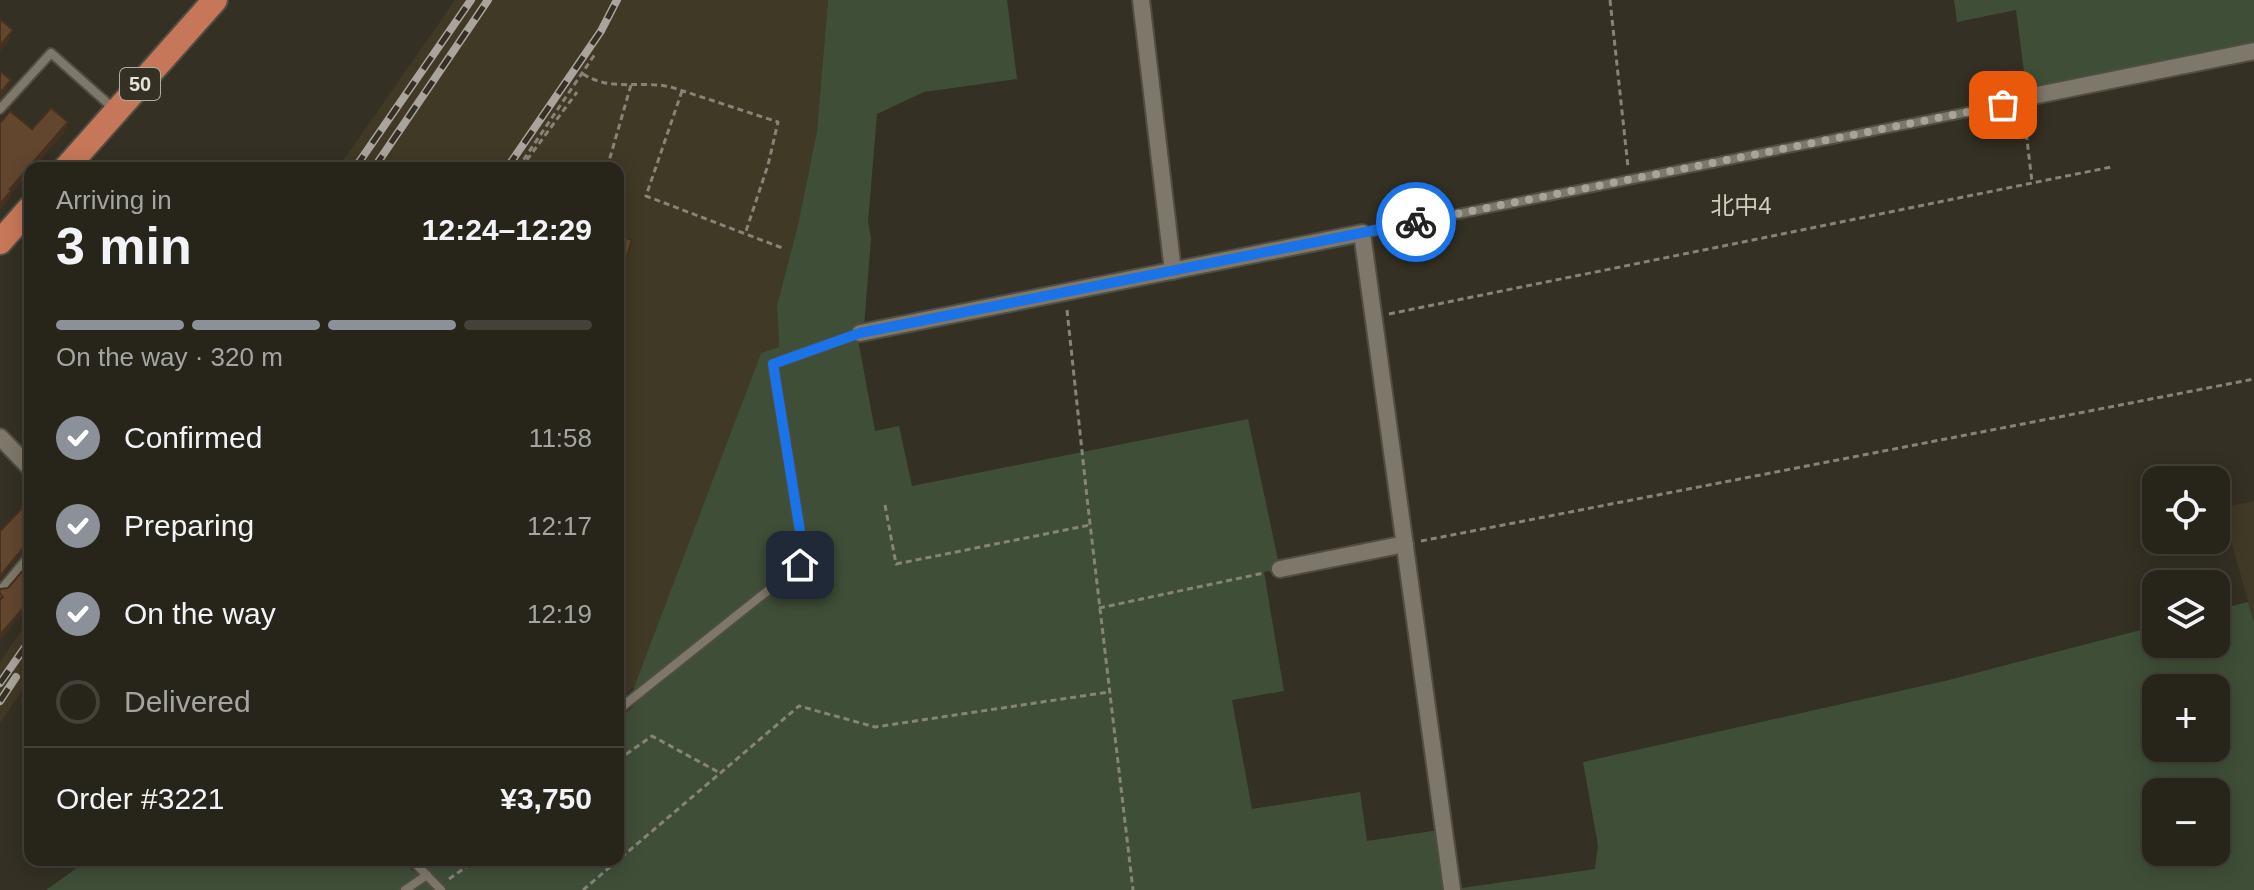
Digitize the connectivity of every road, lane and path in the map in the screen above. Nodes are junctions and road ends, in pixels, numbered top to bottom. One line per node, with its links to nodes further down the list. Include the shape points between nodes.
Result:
1 (215, 0): 12 (main road, 50)
2 (1141, 0): 25 (street)
3 (1610, 0): 18 (path)
4 (2254, 51): 10 (street)
5 (595, 54): 6 (path)
6 (583, 74): 7 (path, via 613,86); 14 (path)
7 (631, 85): 8 (path); 16 (path)
8 (682, 91): 22 (path, via 646,196); 22 (path, via 778,122)
9 (577, 92): 15 (path)
10 (2023, 98): 18 (lane); 19 (path)
11 (0, 109): 12 (lane, via 51,53)
12 (117, 111): 13 (main road, 50)
13 (71, 162)
14 (524, 162)
15 (524, 162)
16 (609, 162)
17 (2111, 167): 19 (path)
18 (1629, 179): 21 (lane)
19 (2032, 182): 27 (path)
20 (24, 215): 23 (main road)
21 (1362, 233): 25 (street); 27 (street)
22 (745, 234): 24 (path)
23 (0, 242)
24 (785, 249)
25 (1173, 271): 26 (street)
26 (1066, 292): 28 (street); 33 (path)
27 (1373, 317): 34 (street)
28 (860, 333): 40 (lane, via 773,364 803,550 800,565)
29 (2254, 379): 34 (path)
30 (0, 437): 31 (street)
31 (24, 462)
32 (885, 505): 33 (path, via 896,564)
33 (1090, 525): 38 (path)
34 (1405, 544): 36 (street); 50 (street)
35 (24, 562): 37 (lane)
36 (1280, 569): 38 (path)
37 (0, 591)
38 (1099, 608): 39 (path)
39 (1109, 692): 42 (path, via 875,727 799,706); 53 (path)
40 (624, 705)
41 (624, 756): 42 (path, via 652,736)
42 (720, 773): 43 (path)
43 (624, 855)
44 (418, 866): 48 (lane)
45 (428, 866): 48 (lane)
46 (468, 866): 49 (path)
47 (611, 866): 52 (path)
48 (424, 872): 49 (lane); 51 (lane)
49 (439, 888)
50 (1452, 889)
51 (405, 890)
52 (583, 890)
53 (1133, 890)

